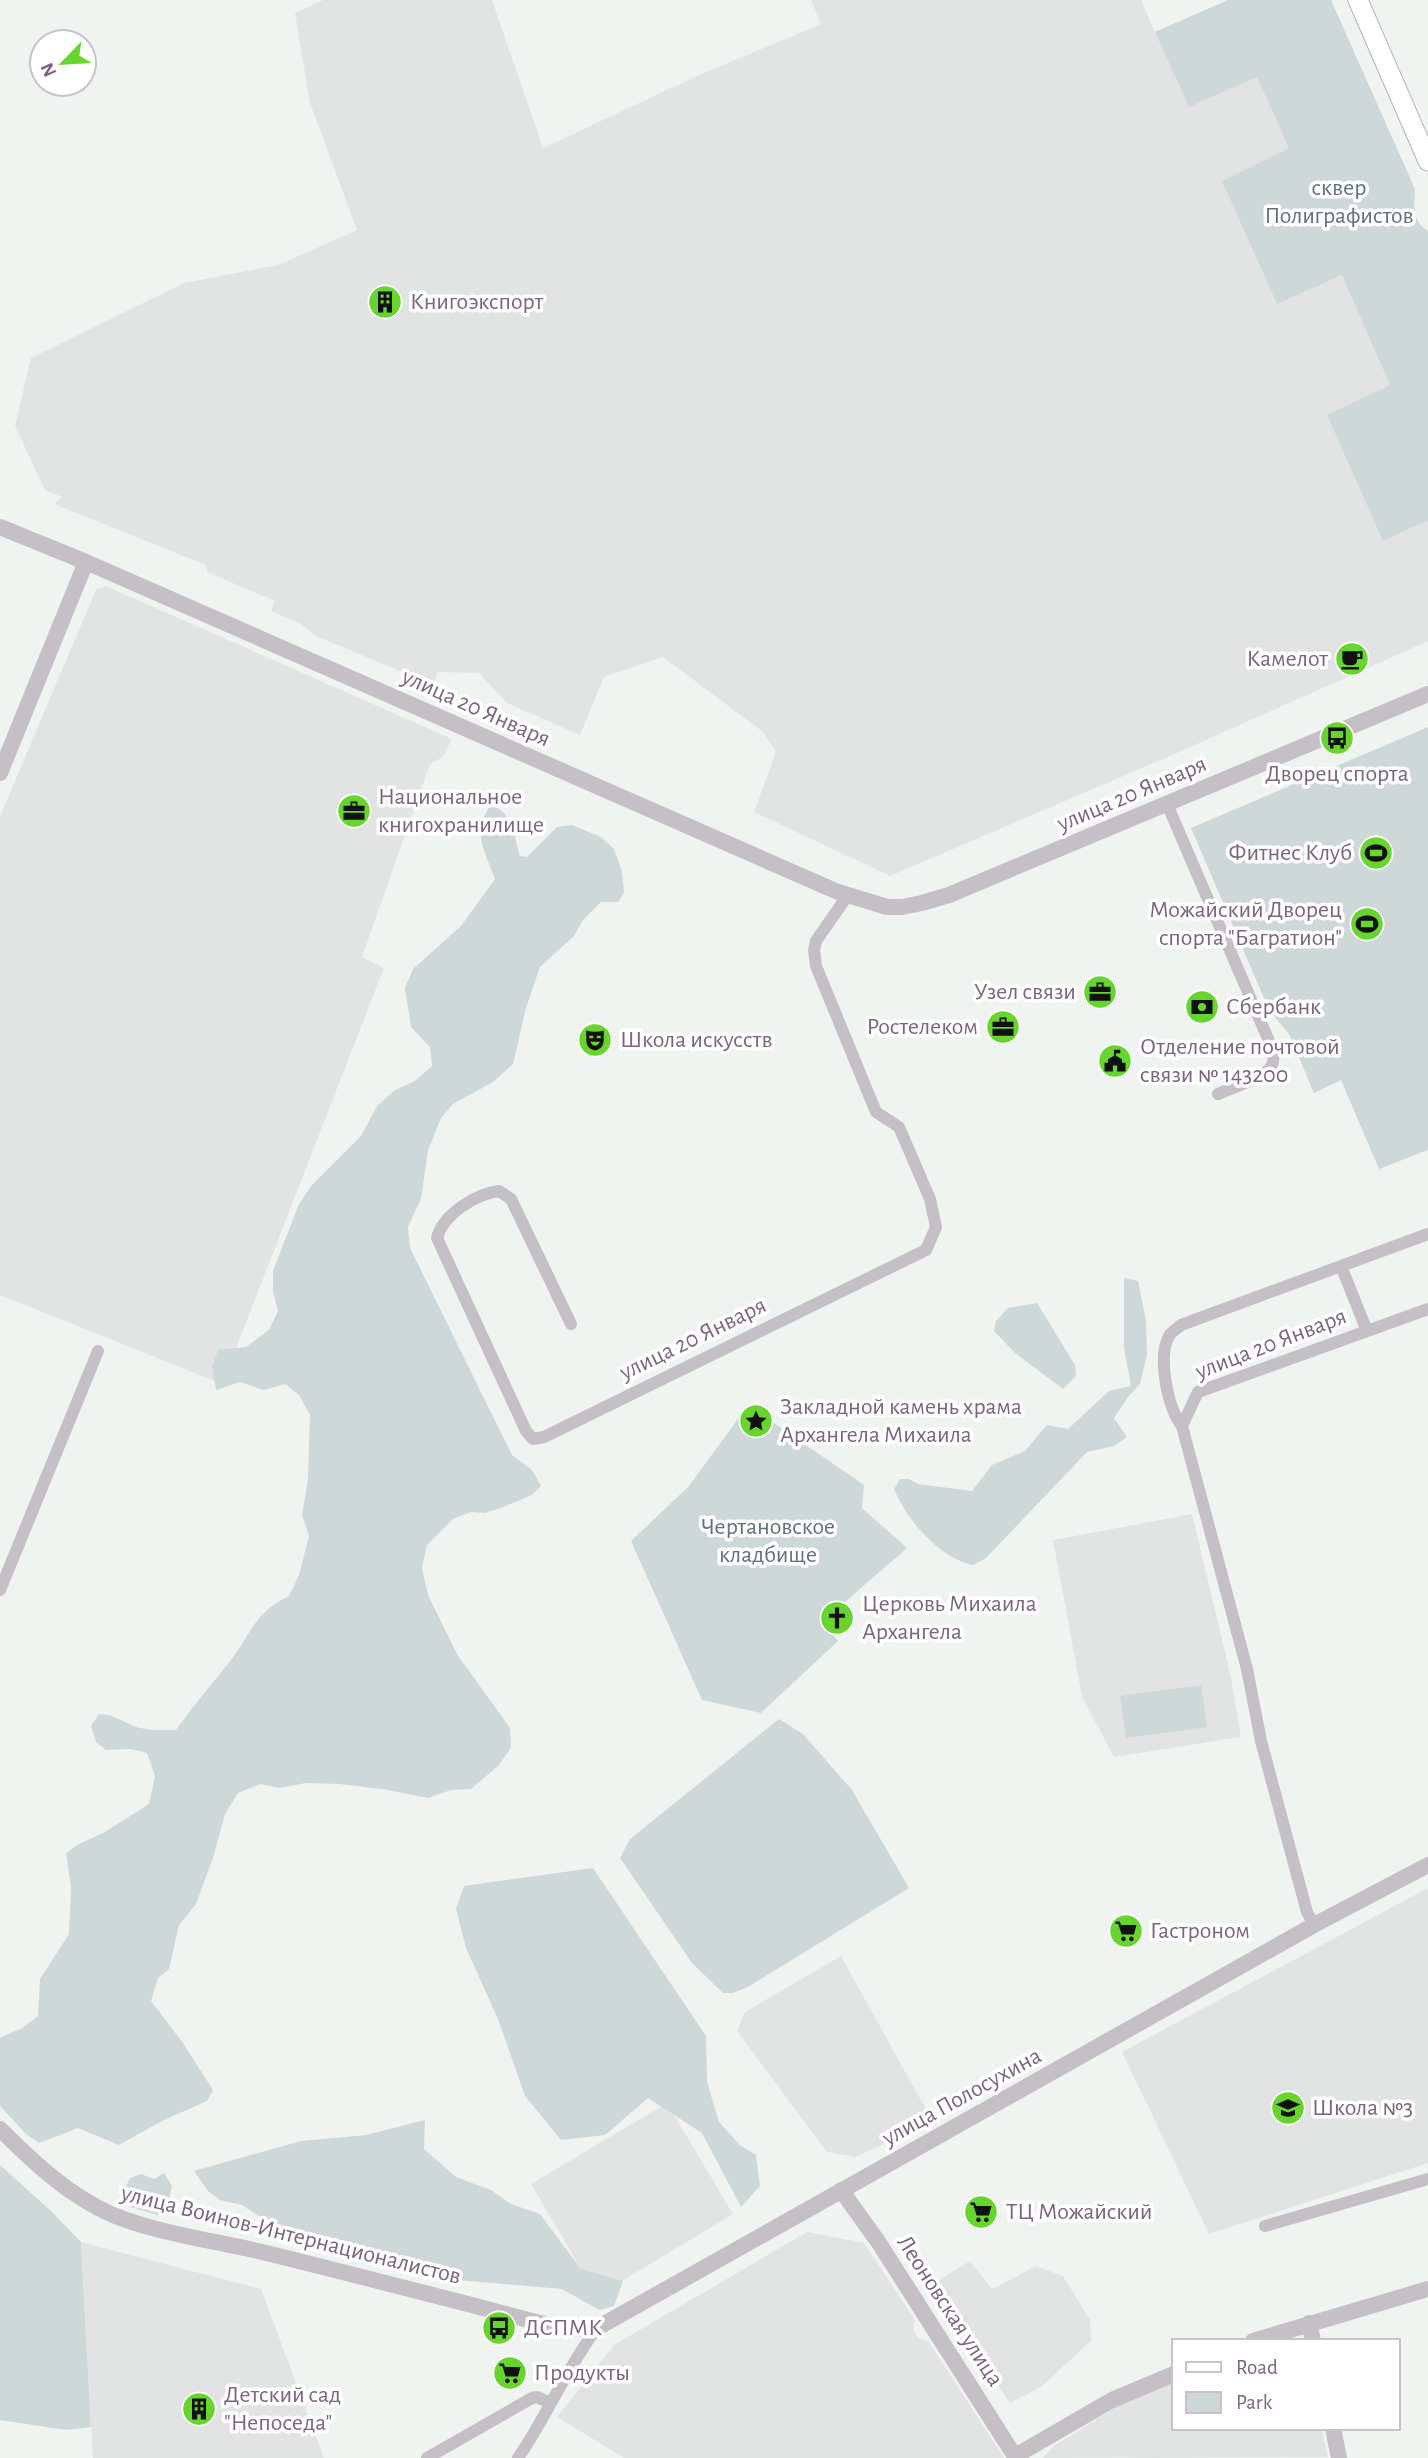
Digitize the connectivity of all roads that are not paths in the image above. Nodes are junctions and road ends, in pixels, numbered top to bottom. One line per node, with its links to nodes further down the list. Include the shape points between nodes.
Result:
1 (1358, 0): 2 (main road)
2 (1428, 161)
3 (0, 527): 4 (street, улица 20 Января)
4 (86, 562): 6 (street); 8 (street, улица 20 Января)
5 (1428, 694): 7 (street, улица 20 Января)
6 (0, 773)
7 (1167, 803): 8 (street, улица 20 Января, via 922,903 883,907); 9 (street, via 1272,1048 1271,1068)
8 (848, 895): 13 (street, улица 20 Января, via 816,941 816,966 876,1112 899,1127 930,1199 936,1227 926,1250 608,1407 533,1439 437,1238 439,1231 467,1201 499,1191 511,1199)
9 (1218, 1094)
10 (1428, 1234): 11 (street)
11 (1341, 1266): 14 (street); 16 (street, via 1181,1325 1169,1334 1164,1350 1166,1387)
12 (1428, 1309): 14 (street, улица 20 Января)
13 (571, 1324)
14 (1367, 1331): 16 (street, улица 20 Января, via 1198,1392)
15 (98, 1351): 17 (street)
16 (1182, 1426): 19 (street, via 1247,1669 1261,1741)
17 (0, 1590)
18 (1428, 1865): 19 (street, улица Полосухина)
19 (1314, 1925): 22 (street, улица Полосухина)
20 (0, 2129): 26 (street, улица Воинов-Интернационалистов, via 61,2184 134,2222 510,2315 576,2329)
21 (1428, 2179): 23 (street)
22 (841, 2190): 26 (street, улица Полосухина); 32 (street, Леоновская улица)
23 (1265, 2226)
24 (1428, 2289): 25 (street)
25 (1309, 2323): 27 (street); 28 (street)
26 (597, 2328): 30 (street, улица Полосухина)
27 (1260, 2339)
28 (1313, 2339)
29 (1172, 2375): 32 (street, via 1112,2400)
30 (550, 2403): 33 (street, via 532,2398); 34 (street, улица Полосухина)
31 (1333, 2430): 35 (street)
32 (1016, 2457)
33 (427, 2458)
34 (518, 2458)
35 (1339, 2458)

